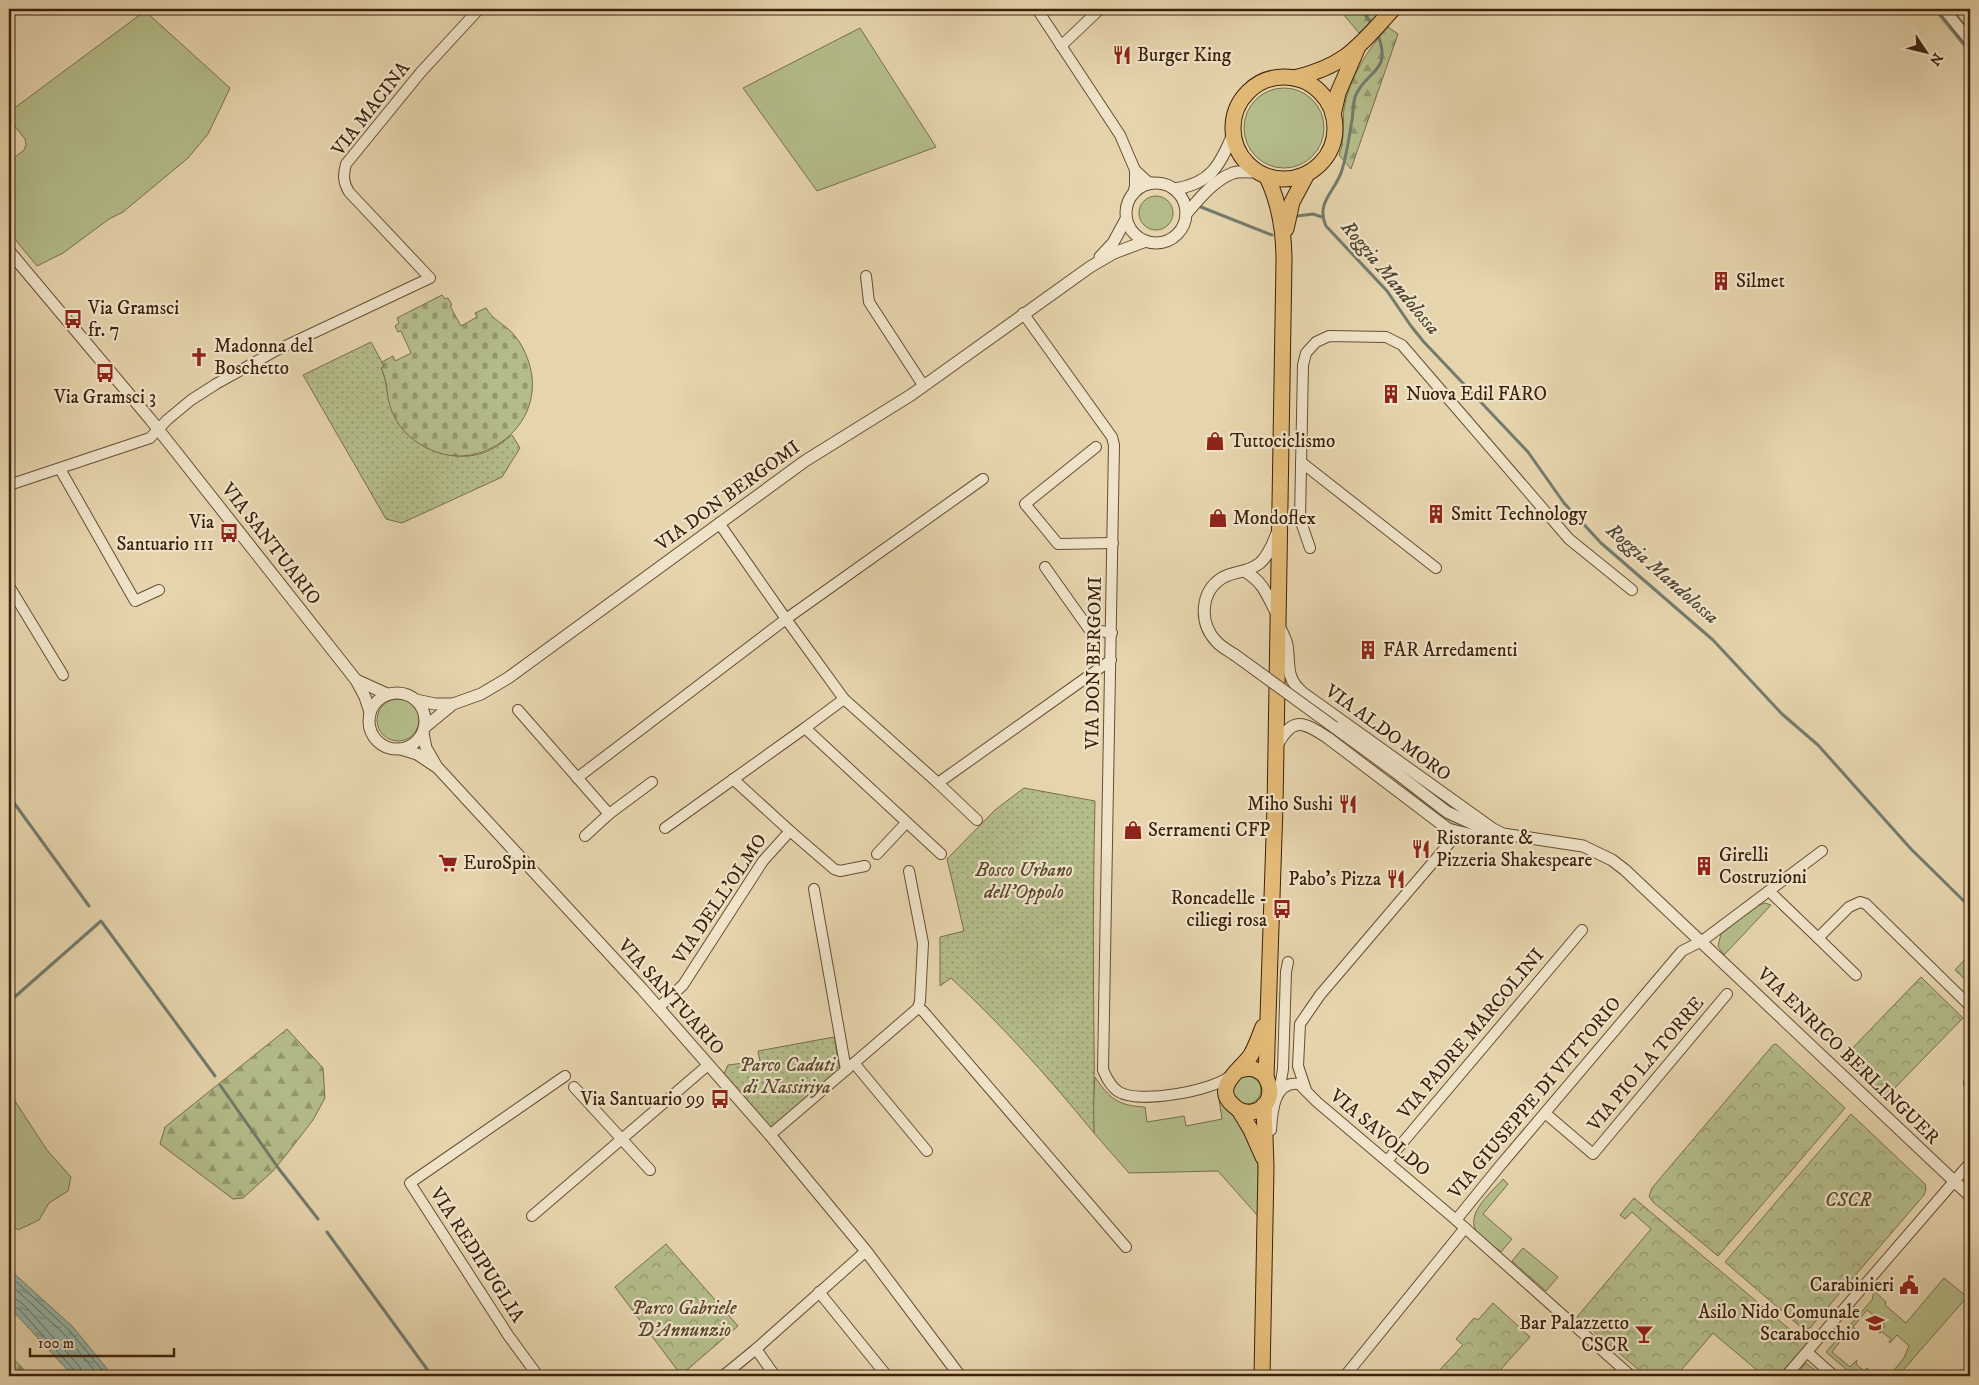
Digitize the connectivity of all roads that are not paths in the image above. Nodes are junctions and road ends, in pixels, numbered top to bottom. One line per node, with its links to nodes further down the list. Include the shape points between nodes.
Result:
1 (479, 9): 27 (street, VIA MACINA, via 421,72 346,164 344,171 345,186 349,192 430,278 277,350 216,384 166,420)
2 (1037, 9): 8 (street)
3 (1100, 9): 8 (street)
4 (1393, 9): 7 (main road)
5 (1944, 9): 6 (street)
6 (1970, 41)
7 (1361, 44): 9 (main road, via 1318,73); 10 (main road, via 1338,93)
8 (1061, 46): 12 (street, via 1120,135)
9 (1294, 78): 10 (main road, via 1314,88 1329,104); 11 (main road, via 1270,79 1250,90 1236,110)
10 (1333, 115): 14 (main road, via 1333,143 1322,161)
11 (1233, 134): 13 (main road, via 1243,159); 16 (street, via 1225,154 1209,175 1198,183)
12 (1135, 170): 15 (street, via 1148,182); 17 (street)
13 (1262, 174): 14 (main road, via 1287,180); 18 (street, VIA DON BERGOMI, via 1240,172 1221,180); 21 (main road, via 1278,204)
14 (1307, 174): 21 (main road, via 1292,202)
15 (1154, 183): 16 (street); 17 (street, via 1142,186)
16 (1174, 189): 18 (street, via 1185,204)
17 (1133, 194): 19 (street, VIA DON BERGOMI, via 1127,206)
18 (1186, 214): 20 (street, VIA DON BERGOMI, via 1184,225 1174,236 1161,243)
19 (1126, 219): 20 (street, via 1130,228); 23 (street, VIA DON BERGOMI, via 1113,243)
20 (1146, 242): 23 (street, VIA DON BERGOMI, via 1114,253)
21 (1284, 243): 35 (main road)
22 (9, 252): 27 (street, VIA SANTUARIO)
23 (1090, 267): 25 (street, VIA DON BERGOMI)
24 (866, 276): 26 (street, via 869,302)
25 (1023, 314): 26 (street, VIA DON BERGOMI); 36 (street, VIA DON BERGOMI, via 1112,437)
26 (923, 385): 34 (street, VIA DON BERGOMI, via 805,461)
27 (158, 430): 30 (street, via 150,438); 49 (street, VIA SANTUARIO)
28 (1096, 447): 36 (street, via 1025,504 1058,544)
29 (1301, 462): 33 (street); 39 (street); 43 (street, via 1306,352 1329,336 1386,337 1402,346 1569,539)
30 (60, 469): 32 (street); 42 (street, via 135,601)
31 (983, 480): 44 (street)
32 (9, 485)
33 (1300, 519): 35 (street); 37 (street)
34 (720, 523): 44 (street); 53 (street, VIA DON BERGOMI, via 508,678 481,694)
35 (1280, 523): 40 (street, via 1270,550 1262,561); 45 (main road)
36 (1113, 543): 46 (street, VIA DON BERGOMI)
37 (1310, 548)
38 (1045, 567): 46 (street, via 1089,629)
39 (1436, 568)
40 (1246, 572): 45 (street, VIA ALDO MORO, via 1264,586); 61 (street, bridge, via 1223,577 1213,584 1206,596 1207,626 1217,642)
41 (9, 586): 48 (street)
42 (159, 590)
43 (1632, 590)
44 (786, 619): 51 (street); 62 (street)
45 (1278, 621): 58 (main road); 66 (street, VIA ALDO MORO, via 1287,643 1291,678 1298,689)
46 (1112, 633): 47 (street, VIA DON BERGOMI)
47 (1111, 660): 65 (street); 100 (street, VIA DON BERGOMI, via 1103,1070 1107,1080 1120,1092 1140,1097)
48 (63, 675)
49 (356, 680): 50 (street, VIA SANTUARIO); 55 (street, VIA SANTUARIO)
50 (387, 694): 52 (street, via 407,694); 55 (street, via 373,705)
51 (844, 699): 56 (street); 65 (street)
52 (416, 700): 53 (street, VIA DON BERGOMI); 57 (street, via 425,717)
53 (453, 704): 57 (street, VIA DON BERGOMI)
54 (518, 710): 62 (street)
55 (370, 712): 59 (street, via 368,722 375,740 382,746)
56 (805, 728): 63 (street); 70 (street)
57 (424, 730): 59 (street, via 418,740); 60 (street, VIA SANTUARIO, via 426,748)
58 (1276, 748): 73 (street, VIA ALDO MORO, via 1289,728 1307,725 1448,829); 92 (main road)
59 (401, 749): 60 (street, VIA SANTUARIO, via 417,754)
60 (437, 767): 90 (street, VIA SANTUARIO)
61 (1394, 771): 66 (street); 68 (street, via 1447,812)
62 (578, 778): 67 (street)
63 (733, 780): 71 (street); 72 (street, VIA DELL'OLMO)
64 (652, 782): 67 (street)
65 (938, 783): 69 (street)
66 (1456, 804): 68 (street, VIA ALDO MORO)
67 (609, 814): 74 (street)
68 (1469, 818): 73 (street); 75 (street, VIA ALDO MORO)
69 (977, 820)
70 (906, 823): 77 (street); 78 (street)
71 (665, 828)
72 (790, 831): 79 (street, VIA DELL'OLMO, via 834,869 840,871); 90 (street, VIA DELL'OLMO, via 752,876 683,985)
73 (1458, 833): 75 (street, VIA ALDO MORO); 99 (street, via 1320,994 1300,1024 1298,1066)
74 (585, 836)
75 (1514, 837): 85 (street, VIA ALDO MORO, via 1583,846 1612,860)
76 (1822, 851): 82 (street, VIA GIUSEPPE DI VITTORIO)
77 (877, 854)
78 (941, 854)
79 (865, 866)
80 (909, 872): 91 (street, via 923,943)
81 (814, 889): 94 (street)
82 (1769, 891): 84 (street); 85 (street, VIA GIUSEPPE DI VITTORIO)
83 (1582, 930): 108 (street, VIA PADRE MARCOLINI)
84 (1818, 938): 87 (street); 89 (street, via 1854,903 1866,904)
85 (1702, 941): 104 (street, VIA GIUSEPPE DI VITTORIO, via 1682,951); 112 (street, VIA ENRICO BERLINGUER)
86 (1288, 962): 101 (street)
87 (1856, 975)
88 (1727, 994): 104 (street, VIA PIO LA TORRE, via 1593,1154)
89 (1970, 1006)
90 (658, 1008): 93 (street, VIA SANTUARIO)
91 (918, 1008): 94 (street); 117 (street)
92 (1268, 1011): 95 (main road, via 1257,1044); 97 (main road)
93 (708, 1065): 105 (street, VIA SANTUARIO); 106 (street)
94 (850, 1067): 105 (street); 107 (street)
95 (1236, 1072): 97 (main road, via 1250,1068); 100 (street, via 1224,1081); 103 (main road, via 1227,1085 1228,1100)
96 (564, 1076): 122 (street, VIA REDIPUGLIA, via 410,1183)
97 (1266, 1077): 102 (main road, via 1270,1091)
98 (574, 1087): 106 (street)
99 (1302, 1087): 101 (street, via 1287,1085); 108 (street, VIA SAVOLDO)
100 (1201, 1090): 103 (street, via 1220,1096)
101 (1279, 1093): 111 (street, via 1272,1109)
102 (1264, 1105): 103 (main road, via 1252,1112); 111 (main road)
103 (1236, 1108): 111 (main road, via 1259,1147)
104 (1545, 1112): 115 (street, VIA GIUSEPPE DI VITTORIO)
105 (770, 1135): 118 (street, VIA SANTUARIO)
106 (622, 1138): 110 (street); 114 (street)
107 (927, 1151)
108 (1387, 1161): 115 (street, VIA SAVOLDO)
109 (1970, 1163): 112 (street)
110 (650, 1170)
111 (1266, 1175): 127 (main road)
112 (1954, 1180): 113 (street, VIA ENRICO BERLINGUER); 121 (street)
113 (1970, 1196)
114 (532, 1216)
115 (1456, 1220): 116 (street, VIA GIUSEPPE DI VITTORIO)
116 (1465, 1228): 128 (street); 129 (street, VIA GIUSEPPE DI VITTORIO)
117 (1126, 1247)
118 (866, 1251): 119 (street); 126 (street, VIA SANTUARIO)
119 (819, 1292): 120 (street); 125 (street)
120 (756, 1349): 123 (street); 124 (street)
121 (1807, 1352): 130 (street); 131 (street)
122 (538, 1376)
123 (723, 1376)
124 (775, 1376)
125 (887, 1376)
126 (960, 1376)
127 (1262, 1376)
128 (1345, 1376)
129 (1631, 1376)
130 (1786, 1376)
131 (1834, 1376)

